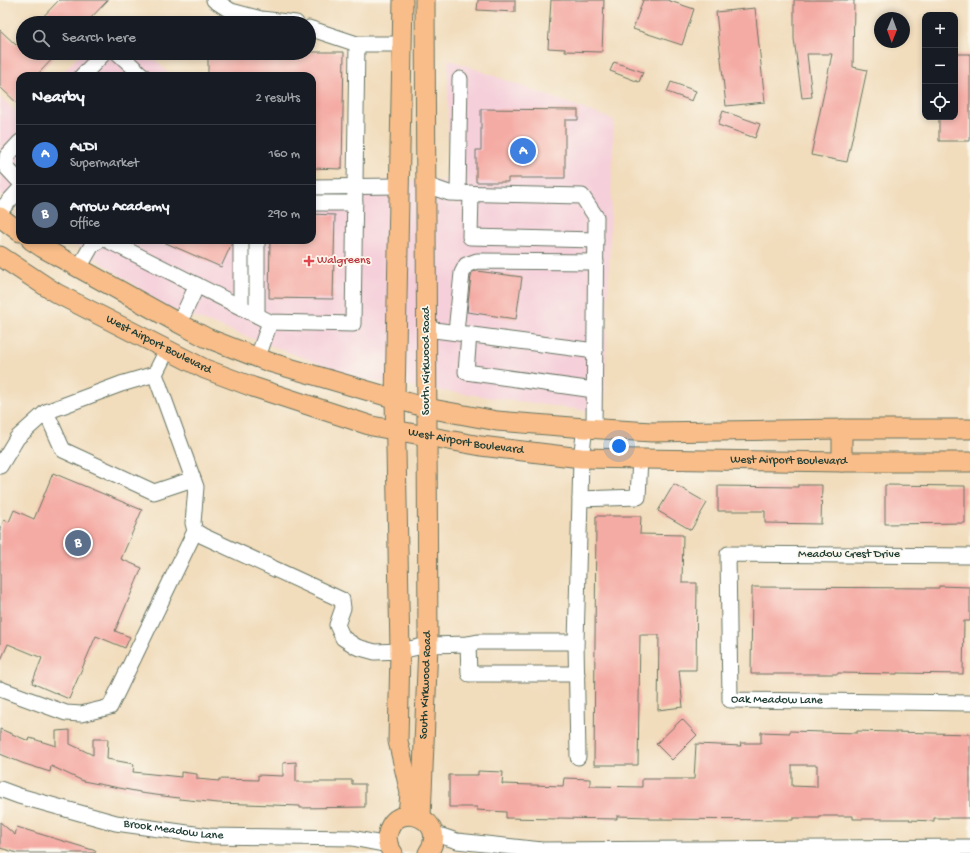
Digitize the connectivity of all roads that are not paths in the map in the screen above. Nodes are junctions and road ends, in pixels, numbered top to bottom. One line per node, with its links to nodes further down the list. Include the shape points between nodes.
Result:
1 (214, 0): 4 (street, via 231,11)
2 (404, 0): 7 (main road)
3 (425, 0): 8 (main road, South Kirkwood Road)
4 (250, 16)
5 (316, 30): 6 (street)
6 (357, 44): 7 (street); 16 (street)
7 (403, 44): 8 (main road); 17 (main road)
8 (425, 44): 18 (main road, South Kirkwood Road)
9 (97, 60): 11 (street)
10 (126, 60): 12 (street)
11 (86, 72)
12 (139, 72)
13 (460, 79): 21 (street)
14 (16, 146): 15 (street, via 7,156 6,168)
15 (16, 178)
16 (355, 186): 17 (street); 19 (street); 23 (street)
17 (400, 186): 18 (main road); 47 (main road)
18 (426, 186): 21 (street, via 449,193); 40 (main road, South Kirkwood Road)
19 (316, 187)
20 (16, 193): 24 (street)
21 (465, 193): 27 (street, via 582,196 596,217); 27 (street, via 470,237)
22 (316, 203): 23 (street)
23 (355, 203): 38 (street, via 353,324)
24 (0, 211)
25 (0, 218): 26 (main road)
26 (16, 229)
27 (596, 240): 34 (street)
28 (37, 244): 35 (main road, West Airport Boulevard)
29 (94, 244): 35 (street)
30 (115, 244): 36 (street)
31 (241, 244): 37 (street)
32 (258, 244): 38 (street)
33 (0, 256): 42 (main road, West Airport Boulevard, via 56,293)
34 (596, 262): 41 (street, via 477,261 466,265 462,273); 43 (street)
35 (79, 268): 39 (main road, West Airport Boulevard)
36 (197, 285): 37 (street); 39 (street)
37 (241, 307): 38 (street)
38 (264, 319): 44 (street)
39 (179, 324): 42 (main road); 44 (main road, West Airport Boulevard)
40 (427, 329): 41 (street); 48 (main road, South Kirkwood Road)
41 (462, 333): 43 (street); 46 (street, via 466,372)
42 (167, 350): 45 (street); 53 (main road, West Airport Boulevard, via 205,369 253,386 372,426)
43 (595, 350): 46 (street)
44 (258, 358): 47 (main road, West Airport Boulevard)
45 (155, 374): 49 (street); 60 (street)
46 (594, 390): 50 (street)
47 (396, 399): 48 (main road, West Airport Boulevard); 53 (main road)
48 (427, 408): 50 (main road, West Airport Boulevard, via 497,421); 54 (main road, South Kirkwood Road)
49 (46, 412): 59 (street, via 17,438); 60 (street, via 63,450 154,492)
50 (590, 428): 51 (main road, West Airport Boulevard, via 652,432); 55 (street)
51 (842, 429): 52 (main road, West Airport Boulevard); 57 (main road)
52 (970, 429)
53 (396, 430): 54 (main road, West Airport Boulevard); 68 (main road)
54 (427, 436): 55 (main road, West Airport Boulevard, via 481,446); 67 (main road, South Kirkwood Road)
55 (581, 458): 56 (main road, West Airport Boulevard); 61 (street)
56 (640, 459): 57 (main road, West Airport Boulevard); 61 (street, via 638,497)
57 (842, 462): 58 (main road, West Airport Boulevard)
58 (970, 462)
59 (0, 466)
60 (193, 479): 62 (street, via 196,487 193,524)
61 (580, 498): 65 (street)
62 (195, 531): 68 (street, via 342,600 343,608 337,625 343,638 357,647 375,652); 70 (street, via 110,707 81,714 66,713)
63 (728, 554): 64 (street, Meadow Crest Drive); 71 (street, Oak Meadow Lane, via 730,700)
64 (970, 556)
65 (576, 642): 66 (street); 69 (street)
66 (468, 644): 67 (street); 69 (street, via 469,674)
67 (428, 645): 68 (street); 74 (main road, South Kirkwood Road)
68 (400, 651): 74 (main road, via 398,741)
69 (577, 674): 72 (street)
70 (0, 689)
71 (970, 703)
72 (578, 757)
73 (0, 789): 75 (street, Brook Meadow Lane, via 116,824 209,836 352,838)
74 (415, 816): 75 (main road, via 402,816 395,820); 76 (main road, via 427,822)
75 (390, 843)
76 (431, 845): 77 (street, via 457,841 542,850)
77 (970, 847)

